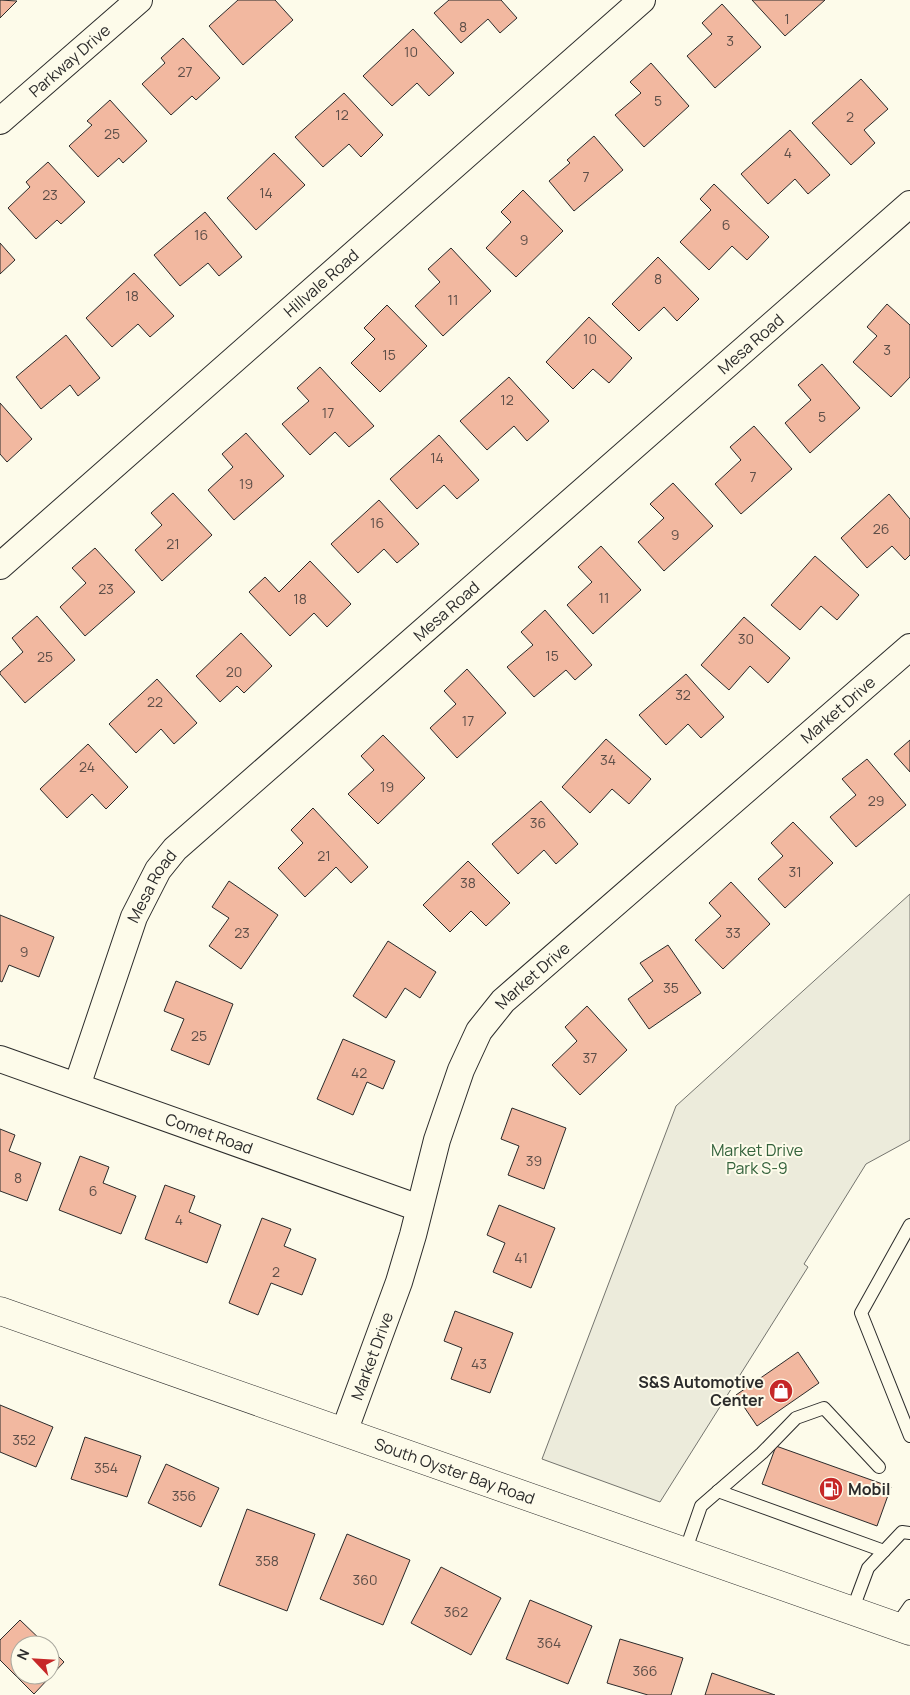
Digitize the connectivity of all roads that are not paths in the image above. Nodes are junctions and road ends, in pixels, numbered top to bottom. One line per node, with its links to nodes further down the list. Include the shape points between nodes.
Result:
1 (139, 0): 3 (street, Parkway Drive)
2 (642, 0): 5 (street, Hillvale Road)
3 (0, 121)
4 (910, 204): 8 (street, Mesa Road, via 175,849 158,870 134,917)
5 (0, 566)
6 (910, 646): 9 (street, Market Drive, via 504,1001 479,1031 461,1070 437,1140)
7 (0, 1058): 8 (street, Comet Road)
8 (77, 1086): 9 (street, Comet Road)
9 (419, 1208): 12 (street, Market Drive, via 399,1282)
10 (910, 1225): 13 (lane, via 861,1313)
11 (0, 1311): 12 (main road, South Oyster Bay Road)
12 (344, 1432): 18 (main road, South Oyster Bay Road)
13 (910, 1436)
14 (878, 1468): 15 (lane, via 824,1408 796,1418)
15 (718, 1491): 17 (lane); 18 (lane, via 701,1506)
16 (910, 1533): 17 (lane, via 902,1532)
17 (884, 1551): 19 (lane, via 868,1568)
18 (685, 1552): 19 (main road, South Oyster Bay Road)
19 (852, 1611): 20 (main road, South Oyster Bay Road)
20 (906, 1621)

